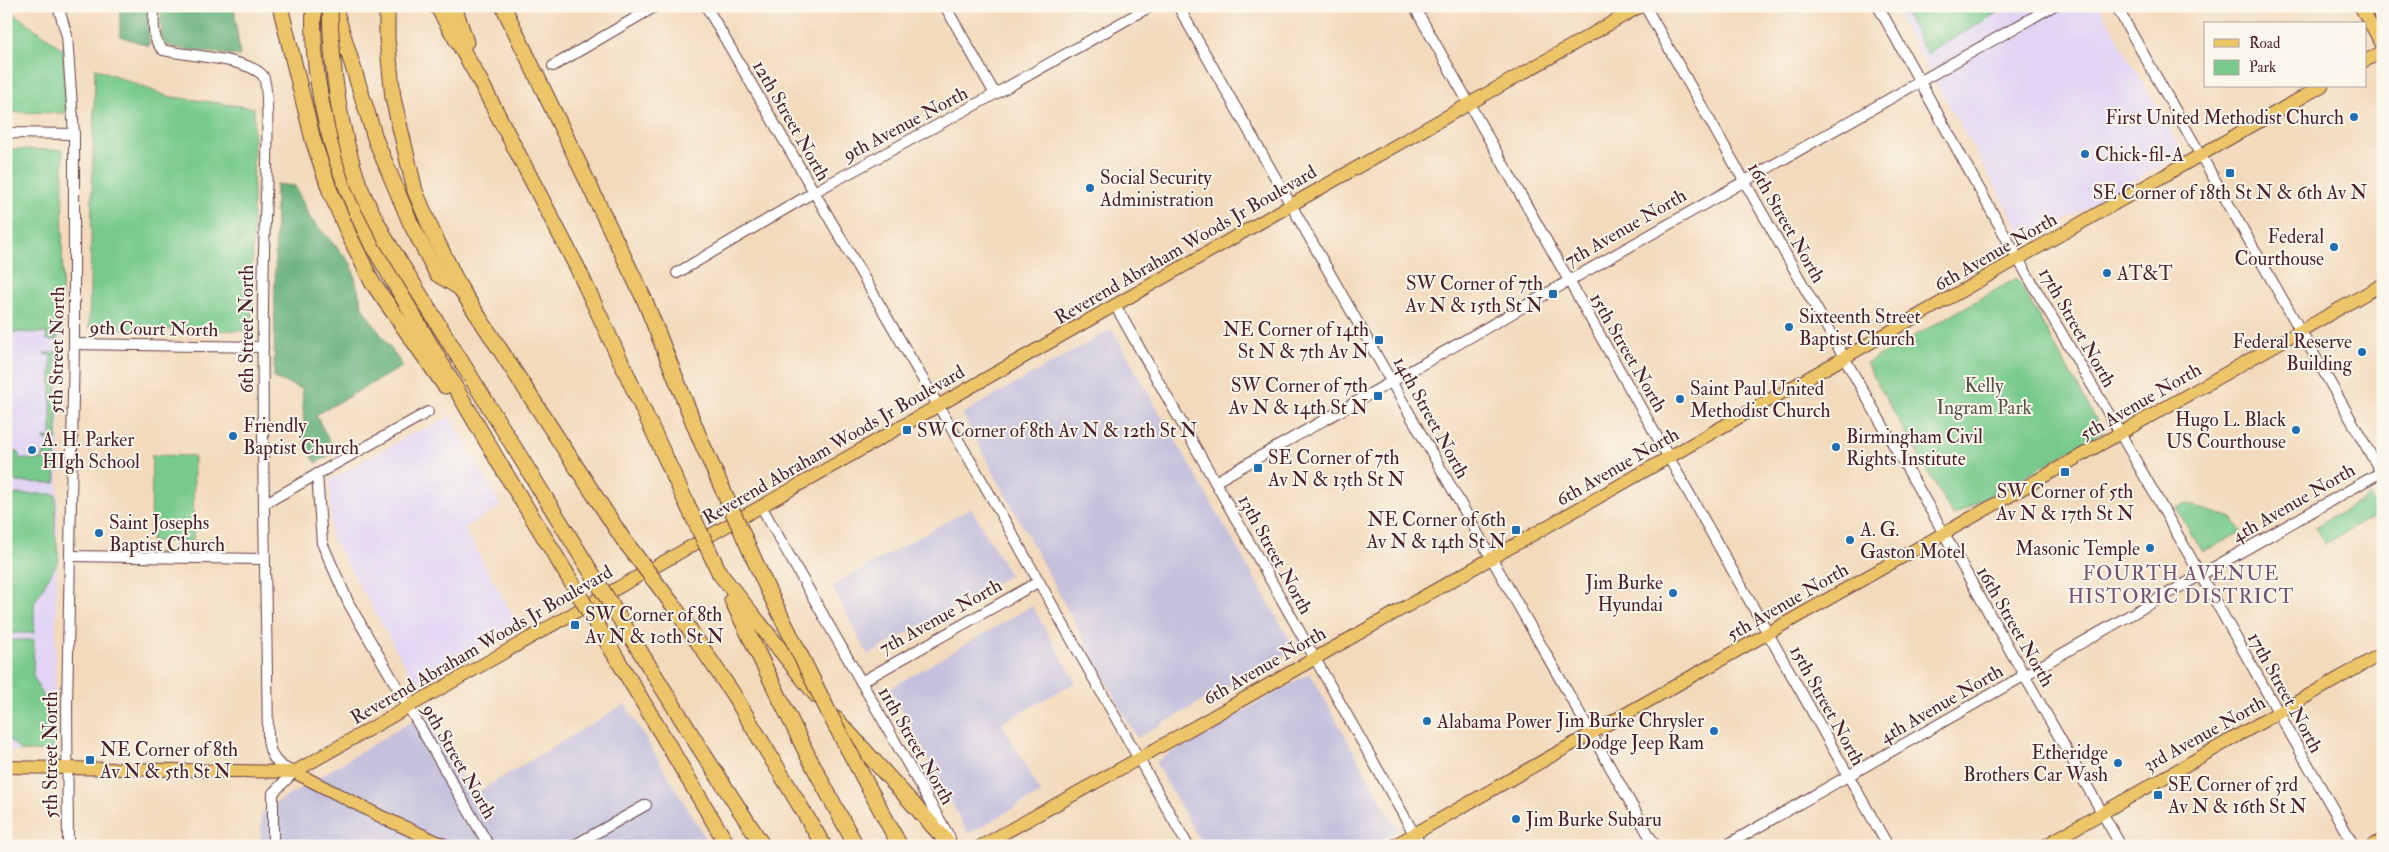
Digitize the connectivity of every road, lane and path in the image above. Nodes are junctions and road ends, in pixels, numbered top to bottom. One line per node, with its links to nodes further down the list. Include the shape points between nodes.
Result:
1 (58, 6): 33 (street, 5th Street North, via 67,36)
2 (154, 6): 46 (street, 6th Street North, via 155,35 163,50 236,63 257,71 265,81 268,157)
3 (280, 6): 53 (highway, via 313,140 338,209 372,282)
4 (314, 6): 53 (highway, via 312,35 319,93 332,150 358,217)
5 (330, 6): 89 (highway, bridge, via 332,70 346,137 358,181 386,238 688,730)
6 (334, 6): 42 (highway, via 376,141 410,222 437,274)
7 (387, 6): 42 (highway, via 393,98 415,191)
8 (438, 6): 27 (highway)
9 (454, 6): 27 (highway)
10 (503, 6): 92 (highway, bridge, via 645,301 700,439 767,588)
11 (656, 6): 26 (street)
12 (706, 6): 36 (street, 12th Street North)
13 (945, 6): 30 (street)
14 (1151, 6): 30 (street, 9th Avenue North)
15 (1178, 6): 37 (street, 14th Street North)
16 (1414, 6): 31 (street, 15th Street North)
17 (1641, 6): 31 (main road, Reverend Abraham Woods Jr Boulevard)
18 (1644, 6): 35 (street, 16th Street North)
19 (1878, 6): 28 (street, 17th Street North)
20 (2053, 6): 28 (street, 7th Avenue North)
21 (2116, 6): 34 (street)
22 (2360, 6): 23 (main road)
23 (2383, 46)
24 (2383, 51): 25 (main road)
25 (2366, 61)
26 (553, 66)
27 (479, 79): 63 (highway, bridge, via 577,267)
28 (1921, 81): 35 (street, 7th Avenue North); 38 (street, 17th Street North)
29 (2318, 88): 34 (main road, 6th Avenue North)
30 (996, 94): 36 (street, 9th Avenue North)
31 (1469, 104): 37 (main road, Reverend Abraham Woods Jr Boulevard); 40 (street, 15th Street North)
32 (6, 133): 33 (street)
33 (74, 134): 45 (street, 5th Street North)
34 (2201, 155): 38 (main road, 6th Avenue North); 44 (street)
35 (1744, 182): 40 (street, 7th Avenue North); 47 (street, 16th Street North)
36 (814, 192): 39 (street, 9th Avenue North); 49 (street, 12th Street North)
37 (1292, 204): 43 (main road, Reverend Abraham Woods Jr Boulevard); 48 (street, 14th Street North)
38 (2018, 259): 47 (main road, 6th Avenue North); 51 (street, 17th Street North)
39 (677, 273)
40 (1568, 281): 48 (street, 7th Avenue North); 52 (street, 15th Street North)
41 (2383, 284): 44 (main road, 5th Avenue North)
42 (460, 288): 90 (highway, bridge, via 624,539 733,694)
43 (1115, 305): 49 (main road, Reverend Abraham Woods Jr Boulevard); 56 (street, 13th Street North)
44 (2300, 331): 51 (main road, 5th Avenue North); 54 (street)
45 (74, 344): 46 (street, 9th Court North); 60 (street, 5th Street North)
46 (263, 347): 57 (street, 6th Street North)
47 (1843, 359): 52 (main road, 6th Avenue North); 59 (street, 16th Street North)
48 (1392, 381): 56 (street, 7th Avenue North); 61 (street, 14th Street North)
49 (937, 406): 58 (main road, Reverend Abraham Woods Jr Boulevard); 65 (street, 12th Street North)
50 (428, 412): 55 (street)
51 (2120, 433): 59 (main road, 5th Avenue North); 64 (street, 17th Street North)
52 (1668, 458): 61 (main road, 6th Avenue North); 66 (street, 15th Street North)
53 (500, 466): 88 (highway, bridge)
54 (2382, 473): 64 (street, 4th Avenue North)
55 (317, 474): 57 (street); 71 (street, 9th Street North, via 322,543 349,604)
56 (1216, 482): 68 (street, 13th Street North)
57 (264, 504): 62 (street, 6th Street North)
58 (761, 506): 70 (street, 11th Street North); 71 (main road, Reverend Abraham Woods Jr Boulevard)
59 (1943, 534): 66 (main road, 5th Avenue North); 69 (street, 16th Street North)
60 (70, 556): 62 (street); 76 (street, 5th Street North)
61 (1492, 558): 68 (main road, 6th Avenue North); 73 (street, 14th Street North)
62 (265, 559): 77 (street, 6th Street North, via 269,753)
63 (720, 574): 91 (highway, via 808,756); 93 (highway, via 843,728)
64 (2200, 575): 69 (street, 4th Avenue North); 72 (street, 17th Street North)
65 (1038, 582): 70 (street, 7th Avenue North); 74 (street, 12th Street North)
66 (1768, 633): 73 (main road, 5th Avenue North); 78 (street, 15th Street North)
67 (2383, 653): 72 (main road, 3rd Avenue North)
68 (1315, 658): 74 (main road, 6th Avenue North); 81 (street, 13th Street North)
69 (2024, 675): 78 (street, 4th Avenue North); 80 (street, 16th Street North)
70 (861, 682): 93 (street, 11th Street North)
71 (408, 707): 77 (main road, Reverend Abraham Woods Jr Boulevard); 86 (street, 9th Street North)
72 (2278, 713): 80 (main road, 3rd Avenue North); 103 (street, 17th Street North)
73 (1591, 733): 81 (main road, 5th Avenue North); 98 (street, 14th Street North)
74 (1138, 759): 94 (main road, 6th Avenue North); 95 (street, 12th Street North)
75 (6, 768): 76 (main road)
76 (68, 768): 77 (main road); 83 (street, 5th Street North)
77 (294, 772): 84 (street, via 273,793); 85 (main road)
78 (1848, 776): 99 (street, 4th Avenue North); 100 (street, 15th Street North)
79 (646, 805): 87 (street)
80 (2102, 812): 101 (main road, 3rd Avenue North); 102 (street, 16th Street North)
81 (1414, 834): 96 (main road, 5th Avenue North); 97 (street, 13th Street North)
82 (2383, 840): 104 (main road)
83 (68, 846)
84 (273, 846)
85 (446, 846)
86 (489, 846)
87 (573, 846)
88 (728, 846)
89 (763, 846)
90 (824, 846)
91 (856, 846)
92 (900, 846)
93 (953, 846)
94 (981, 846)
95 (1188, 846)
96 (1393, 846)
97 (1421, 846)
98 (1655, 846)
99 (1725, 846)
100 (1888, 846)
101 (2044, 846)
102 (2121, 846)
103 (2354, 846)
104 (2372, 846)

